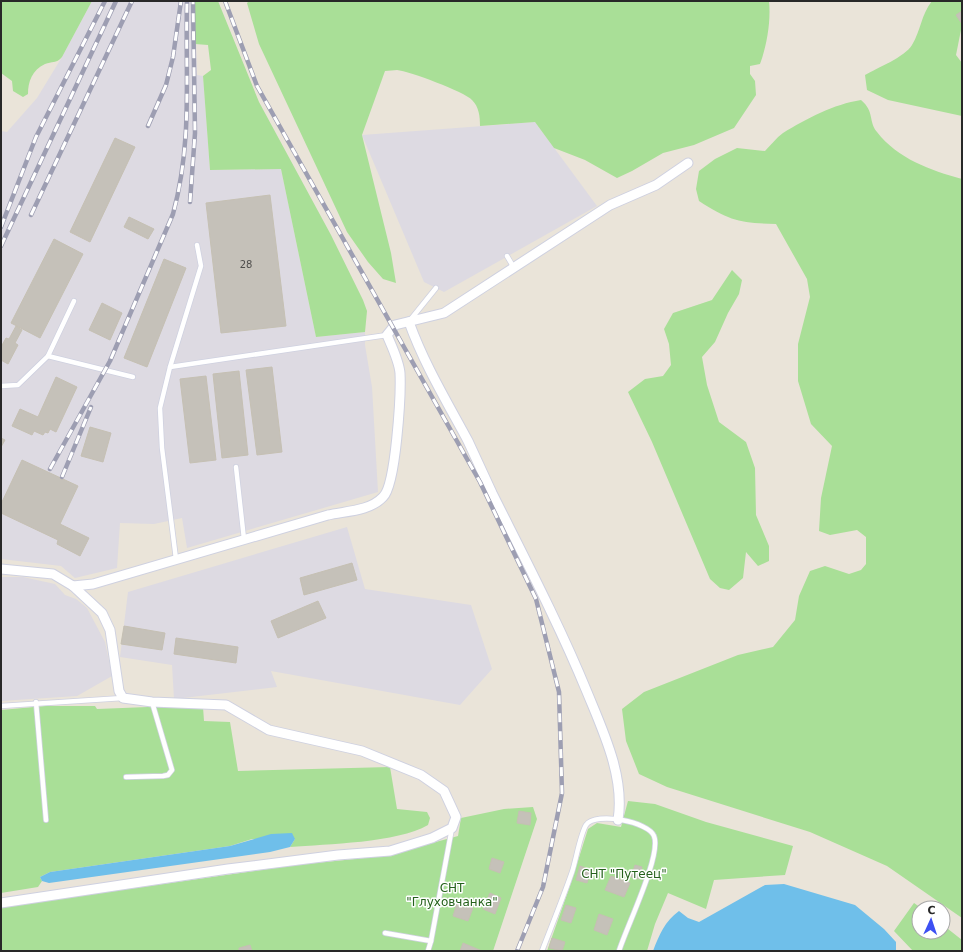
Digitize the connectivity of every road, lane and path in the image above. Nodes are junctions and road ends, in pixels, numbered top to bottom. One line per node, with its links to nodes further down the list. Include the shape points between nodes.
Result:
1 (688, 163): 4 (street, via 656,185 610,205)
2 (197, 246): 10 (lane, via 202,266)
3 (507, 256): 4 (lane)
4 (514, 268): 7 (street, via 444,313)
5 (436, 288): 7 (lane)
6 (74, 302): 9 (lane)
7 (409, 322): 8 (street, via 395,325); 24 (street, via 419,351 468,442 574,661 610,753 620,790)
8 (387, 335): 10 (lane); 14 (street, via 400,372 398,427 390,480 384,497 367,507 328,515)
9 (48, 356): 11 (lane); 12 (lane, via 18,385)
10 (170, 367): 15 (lane, via 160,408 162,448)
11 (133, 377)
12 (1, 386)
13 (236, 467): 14 (lane)
14 (244, 539): 15 (street)
15 (176, 559): 17 (street, via 93,584)
16 (1, 569): 17 (street, via 53,574)
17 (73, 586): 18 (street, via 102,612 110,630 119,690)
18 (123, 698): 19 (lane); 20 (street)
19 (36, 702): 21 (lane); 23 (lane)
20 (152, 702): 22 (lane, via 172,770 163,776); 25 (street, via 226,705 269,730 362,751 421,775 444,791 456,817)
21 (1, 706)
22 (126, 777)
23 (46, 820)
24 (618, 820): 30 (lane, via 603,817 593,819 586,826); 31 (lane, via 647,828 654,835 656,844 653,860)
25 (452, 828): 26 (street, via 432,838 390,851 228,869); 28 (lane)
26 (1, 903)
27 (385, 933): 28 (lane)
28 (430, 941): 29 (lane)
29 (428, 951)
30 (542, 951)
31 (619, 951)

